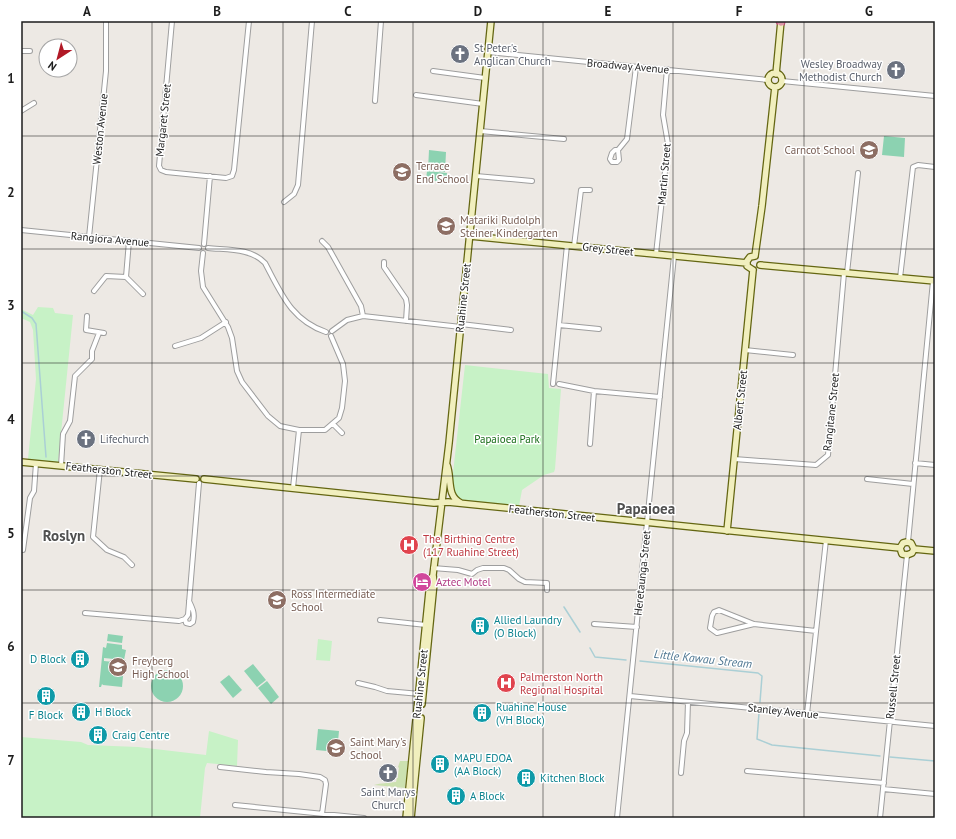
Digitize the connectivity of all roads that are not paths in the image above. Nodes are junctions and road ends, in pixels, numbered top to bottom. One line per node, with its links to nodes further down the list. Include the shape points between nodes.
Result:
1 (106, 21): 37 (street, Weston Avenue, via 106,71)
2 (172, 21): 30 (street, Margaret Street, via 159,166 166,172)
3 (249, 21): 30 (street, Margaret Street, via 234,170 232,176 226,178)
4 (312, 21): 34 (street, via 297,189)
5 (381, 21): 21 (street)
6 (491, 21): 10 (main road, Ruahine Street)
7 (781, 21): 14 (main road)
8 (21, 51): 9 (street)
9 (30, 51)
10 (488, 52): 11 (street, Broadway Avenue); 15 (main road, Ruahine Street)
11 (636, 66): 12 (street, Broadway Avenue); 27 (street, via 627,139)
12 (667, 69): 16 (street, Broadway Avenue); 46 (street, Martin Street, via 663,115 668,144)
13 (433, 71): 15 (street)
14 (776, 74): 16 (main road, via 772,74); 17 (main road, via 780,75)
15 (485, 78): 23 (main road, Ruahine Street)
16 (768, 80): 18 (main road, via 769,84)
17 (782, 81): 18 (main road); 20 (street)
18 (775, 87): 48 (main road)
19 (416, 95): 23 (street)
20 (935, 96)
21 (375, 101)
22 (34, 103): 24 (street)
23 (483, 104): 25 (main road, Ruahine Street)
24 (21, 111)
25 (480, 130): 26 (street); 31 (main road, Ruahine Street)
26 (564, 139)
27 (618, 150)
28 (935, 167): 55 (street, via 913,167)
29 (858, 173): 53 (street, Rangitane Street)
30 (210, 176): 40 (street)
31 (476, 176): 32 (street); 36 (main road, Ruahine Street)
32 (532, 181)
33 (590, 190): 42 (street, via 581,190)
34 (284, 202)
35 (21, 230): 37 (street, Rangiora Avenue)
36 (470, 236): 41 (main road, Grey Street); 64 (main road, Ruahine Street)
37 (89, 237): 38 (street, Rangiora Avenue)
38 (130, 241): 43 (street, Rangiora Avenue); 54 (street)
39 (322, 241): 60 (street, via 328,247 361,306)
40 (204, 244): 43 (street); 44 (street)
41 (567, 245): 42 (main road, Grey Street); 63 (street)
42 (574, 246): 46 (main road, Grey Street)
43 (199, 248): 45 (street)
44 (208, 248): 45 (street, via 207,252); 68 (street, via 248,252 260,258 291,310)
45 (203, 253): 62 (street, via 203,287)
46 (656, 254): 47 (main road, Grey Street)
47 (674, 256): 50 (main road, Grey Street); 76 (street, Heretaunga Street)
48 (755, 256): 50 (main road, via 750,257); 51 (main road, via 759,259)
49 (384, 262): 61 (street, via 384,267 406,299)
50 (747, 263): 52 (main road)
51 (760, 265): 52 (main road); 53 (main road)
52 (753, 270): 71 (main road, Albert Street)
53 (846, 273): 55 (main road); 81 (street, Rangitane Street, via 828,455 816,465)
54 (126, 277): 57 (street, via 106,276); 58 (street)
55 (900, 278): 56 (main road)
56 (934, 281): 85 (street)
57 (94, 291)
58 (143, 294)
59 (87, 316): 87 (street, via 86,330 102,333 92,352 92,359 75,376 70,421 63,434)
60 (363, 316): 61 (street); 67 (street, via 347,320)
61 (406, 321): 64 (street)
62 (226, 322): 70 (street, via 201,338); 78 (street, via 242,382 268,416 280,426)
63 (558, 325): 65 (street); 73 (street)
64 (461, 326): 66 (street); 83 (main road, Ruahine Street)
65 (599, 329)
66 (511, 330)
67 (332, 331): 68 (street, via 329,329); 69 (street)
68 (326, 332): 69 (street)
69 (331, 336): 77 (street, via 343,364 345,376 342,408)
70 (175, 346)
71 (745, 350): 72 (street); 81 (main road, Albert Street)
72 (793, 355)
73 (553, 384)
74 (559, 384): 75 (street)
75 (594, 391): 76 (street); 80 (street)
76 (660, 397): 95 (street, Heretaunga Street)
77 (333, 424): 78 (street, via 324,430); 79 (street)
78 (299, 430): 92 (street)
79 (342, 433)
80 (590, 444)
81 (734, 460): 96 (main road, Albert Street)
82 (21, 462): 84 (main road, Featherston Street)
83 (446, 462): 93 (main road, Ruahine Street); 94 (main road, via 450,473 451,493)
84 (36, 463): 87 (main road, Featherston Street); 101 (street, via 34,491 30,498)
85 (915, 463): 86 (street); 91 (street)
86 (935, 465)
87 (61, 466): 88 (main road, Featherston Street)
88 (100, 470): 90 (main road, Featherston Street); 104 (street, via 93,537 107,550 124,557)
89 (867, 479): 91 (street)
90 (200, 481): 92 (main road, Featherston Street); 108 (street)
91 (913, 484): 98 (street)
92 (293, 488): 93 (main road, Featherston Street)
93 (441, 503): 94 (main road, Featherston Street); 105 (main road, Ruahine Street)
94 (463, 504): 95 (main road, Featherston Street)
95 (648, 523): 96 (main road, Featherston Street); 115 (street, Heretaunga Street)
96 (727, 531): 97 (main road, Featherston Street)
97 (826, 540): 99 (main road, Featherston Street); 116 (street)
98 (908, 542): 99 (main road, via 903,543); 100 (main road)
99 (900, 548): 103 (main road, via 902,554)
100 (914, 549): 102 (main road); 103 (main road)
101 (23, 550)
102 (935, 551)
103 (907, 555): 122 (street, Russell Street)
104 (132, 565)
105 (434, 568): 106 (main road, Ruahine Street); 107 (street, via 472,574 480,569 504,568 525,582 547,583)
106 (433, 575): 114 (main road, Ruahine Street, via 430,582); 118 (main road, Ruahine Street)
107 (547, 590)
108 (189, 601): 110 (street, via 188,615); 110 (street, via 193,622 186,623)
109 (85, 613): 110 (street, via 179,621)
110 (185, 619)
111 (380, 620): 114 (street)
112 (594, 624): 115 (street)
113 (754, 624): 113 (street, via 718,610 712,616 710,628 717,633); 116 (street)
114 (426, 625): 118 (main road, Ruahine Street)
115 (637, 627): 119 (street, Heretaunga Street)
116 (816, 631): 121 (street)
117 (358, 683): 118 (street, via 386,691)
118 (421, 694): 133 (main road, Ruahine Street); 134 (main road, Ruahine Street)
119 (630, 696): 120 (street, Stanley Avenue); 135 (street, Heretaunga Street)
120 (688, 702): 121 (street, Stanley Avenue); 126 (street, via 687,733)
121 (807, 714): 122 (street, Stanley Avenue)
122 (890, 722): 123 (street, Stanley Avenue); 127 (street, Russell Street)
123 (935, 726)
124 (220, 767): 131 (street, via 322,778 326,784)
125 (747, 771): 127 (street)
126 (681, 773)
127 (884, 783): 128 (street, Russell Street)
128 (884, 788): 129 (street); 136 (street, Russell Street)
129 (935, 794)
130 (235, 805): 131 (street)
131 (322, 814): 132 (street)
132 (364, 818)
133 (406, 818)
134 (411, 818)
135 (617, 818)
136 (880, 818)

